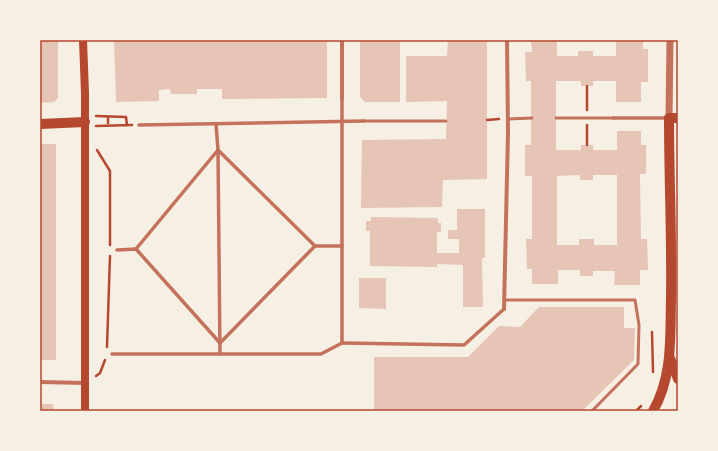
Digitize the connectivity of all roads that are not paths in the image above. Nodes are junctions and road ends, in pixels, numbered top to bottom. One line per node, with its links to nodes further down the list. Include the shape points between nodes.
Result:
1 (83, 40): 11 (main road)
2 (342, 40): 5 (street)
3 (507, 40): 10 (street)
4 (670, 40): 9 (street)
5 (342, 98): 12 (street)
6 (532, 118): 10 (lane)
7 (556, 118): 8 (lane)
8 (613, 118): 9 (street)
9 (673, 118): 19 (main road)
10 (508, 119): 25 (street)
11 (89, 121): 15 (main road); 34 (main road)
12 (341, 121): 13 (street); 16 (street); 21 (street)
13 (364, 121): 14 (lane)
14 (446, 121)
15 (40, 124)
16 (216, 124): 17 (street); 18 (street)
17 (139, 125)
18 (218, 150): 20 (street); 22 (street); 28 (street)
19 (674, 213): 24 (main road)
20 (315, 246): 21 (street); 28 (street)
21 (342, 246): 27 (street)
22 (136, 249): 23 (street); 28 (street)
23 (117, 250)
24 (674, 259): 31 (main road)
25 (505, 300): 26 (street); 36 (lane, via 634,300 639,325 638,364)
26 (504, 309): 27 (street, via 464,345)
27 (342, 343): 30 (street, via 321,354)
28 (220, 344): 30 (street)
29 (112, 354): 30 (street)
30 (220, 354)
31 (670, 356): 32 (main road); 37 (main road, via 660,400)
32 (678, 379)
33 (40, 382): 34 (street)
34 (86, 383): 35 (main road)
35 (85, 411)
36 (592, 411)
37 (653, 411)

